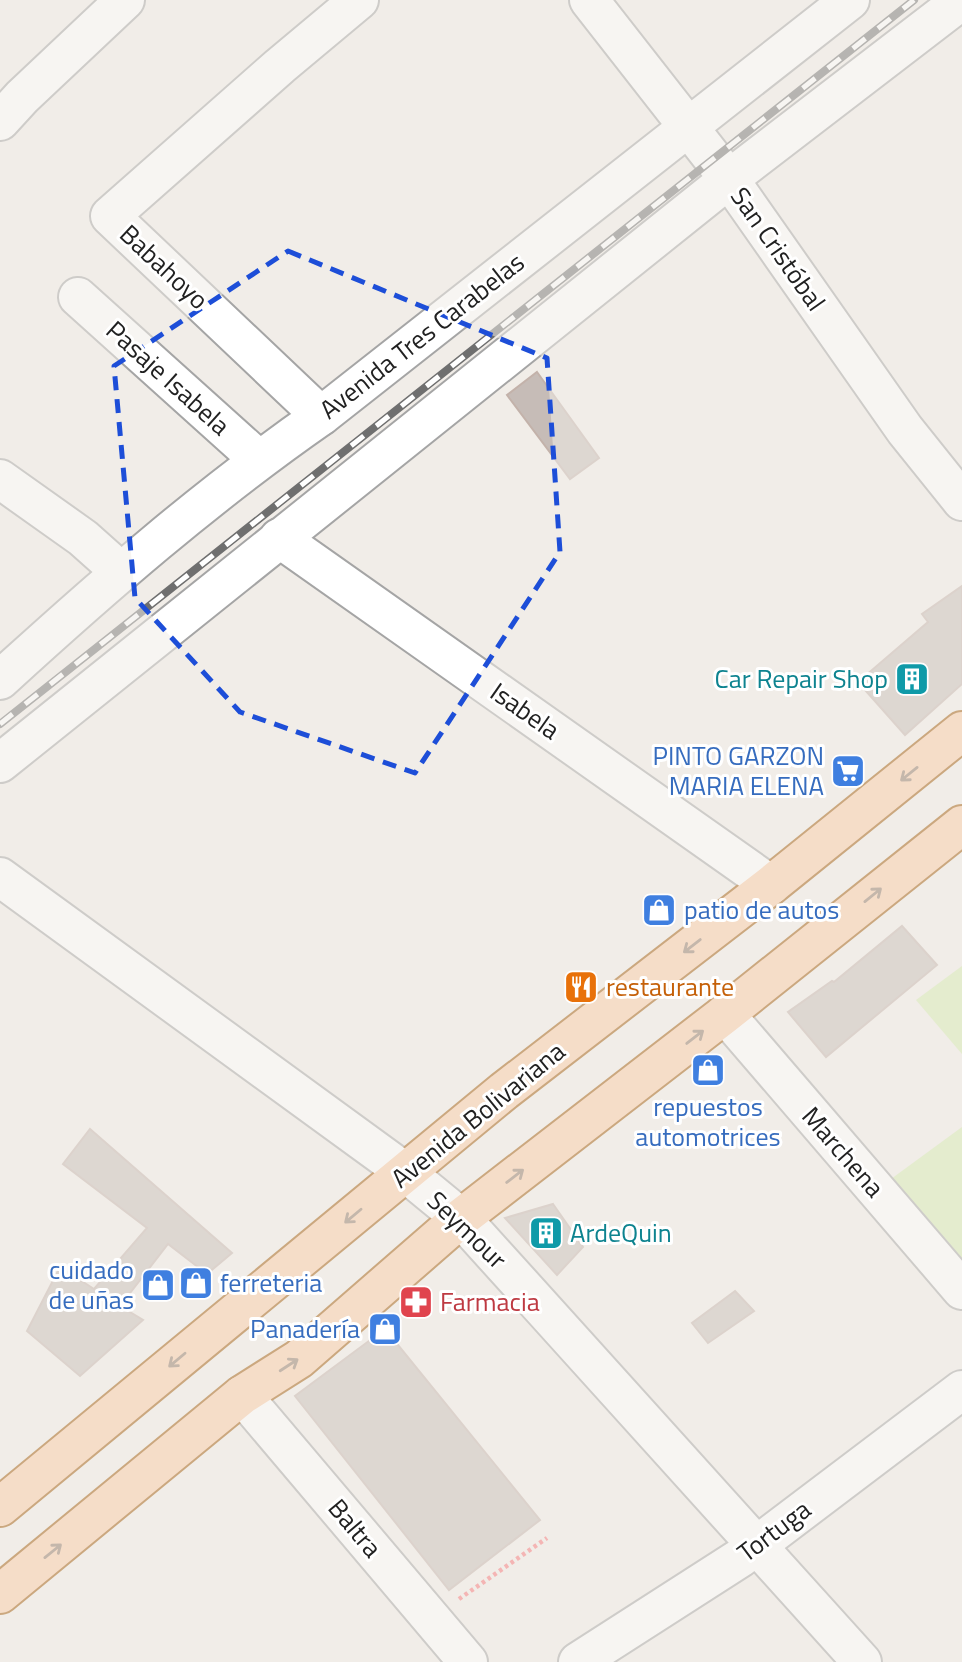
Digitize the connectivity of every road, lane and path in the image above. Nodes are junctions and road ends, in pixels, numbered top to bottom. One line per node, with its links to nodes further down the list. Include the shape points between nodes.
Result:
1 (125, 0): 6 (street)
2 (359, 0): 10 (street, Babahoyo, via 110,216)
3 (589, 0): 7 (street, San Cristóbal)
4 (849, 0): 7 (street, Avenida Tres Carabelas)
5 (962, 0): 8 (street)
6 (0, 121)
7 (689, 127): 8 (street, San Cristóbal); 10 (street, Avenida Tres Carabelas)
8 (729, 179): 13 (street, San Cristóbal, via 905,430); 14 (street)
9 (78, 297): 11 (street, Pasaje Isabela)
10 (321, 416): 11 (street, Avenida Tres Carabelas)
11 (258, 459): 15 (street, Avenida Tres Carabelas)
12 (0, 479): 15 (street, via 83,538)
13 (962, 501)
14 (279, 538): 18 (street); 21 (street, Isabela)
15 (120, 571): 16 (street, Avenida Tres Carabelas)
16 (0, 680)
17 (962, 731): 21 (main road, Avenida Bolivariana, one-way to 21)
18 (0, 763)
19 (962, 825): 22 (main road, one-way to 19)
20 (0, 877): 23 (street, Seymour)
21 (771, 885): 23 (main road, Avenida Bolivariana, one-way to 23)
22 (725, 1014): 24 (main road, one-way to 22); 25 (street, Marchena)
23 (405, 1172): 24 (street, Seymour); 28 (main road, Avenida Bolivariana, one-way to 28)
24 (461, 1217): 27 (main road, one-way to 24, via 299,1359); 30 (street, Seymour)
25 (962, 1290)
26 (962, 1390): 30 (street, Tortuga)
27 (242, 1395): 31 (main road, one-way to 27); 32 (street, Baltra)
28 (0, 1507)
29 (547, 1538): 32 (path)
30 (757, 1545): 34 (street, Tortuga); 35 (street, Seymour)
31 (0, 1594)
32 (433, 1619): 33 (street, Baltra)
33 (468, 1662)
34 (578, 1662)
35 (862, 1662)

